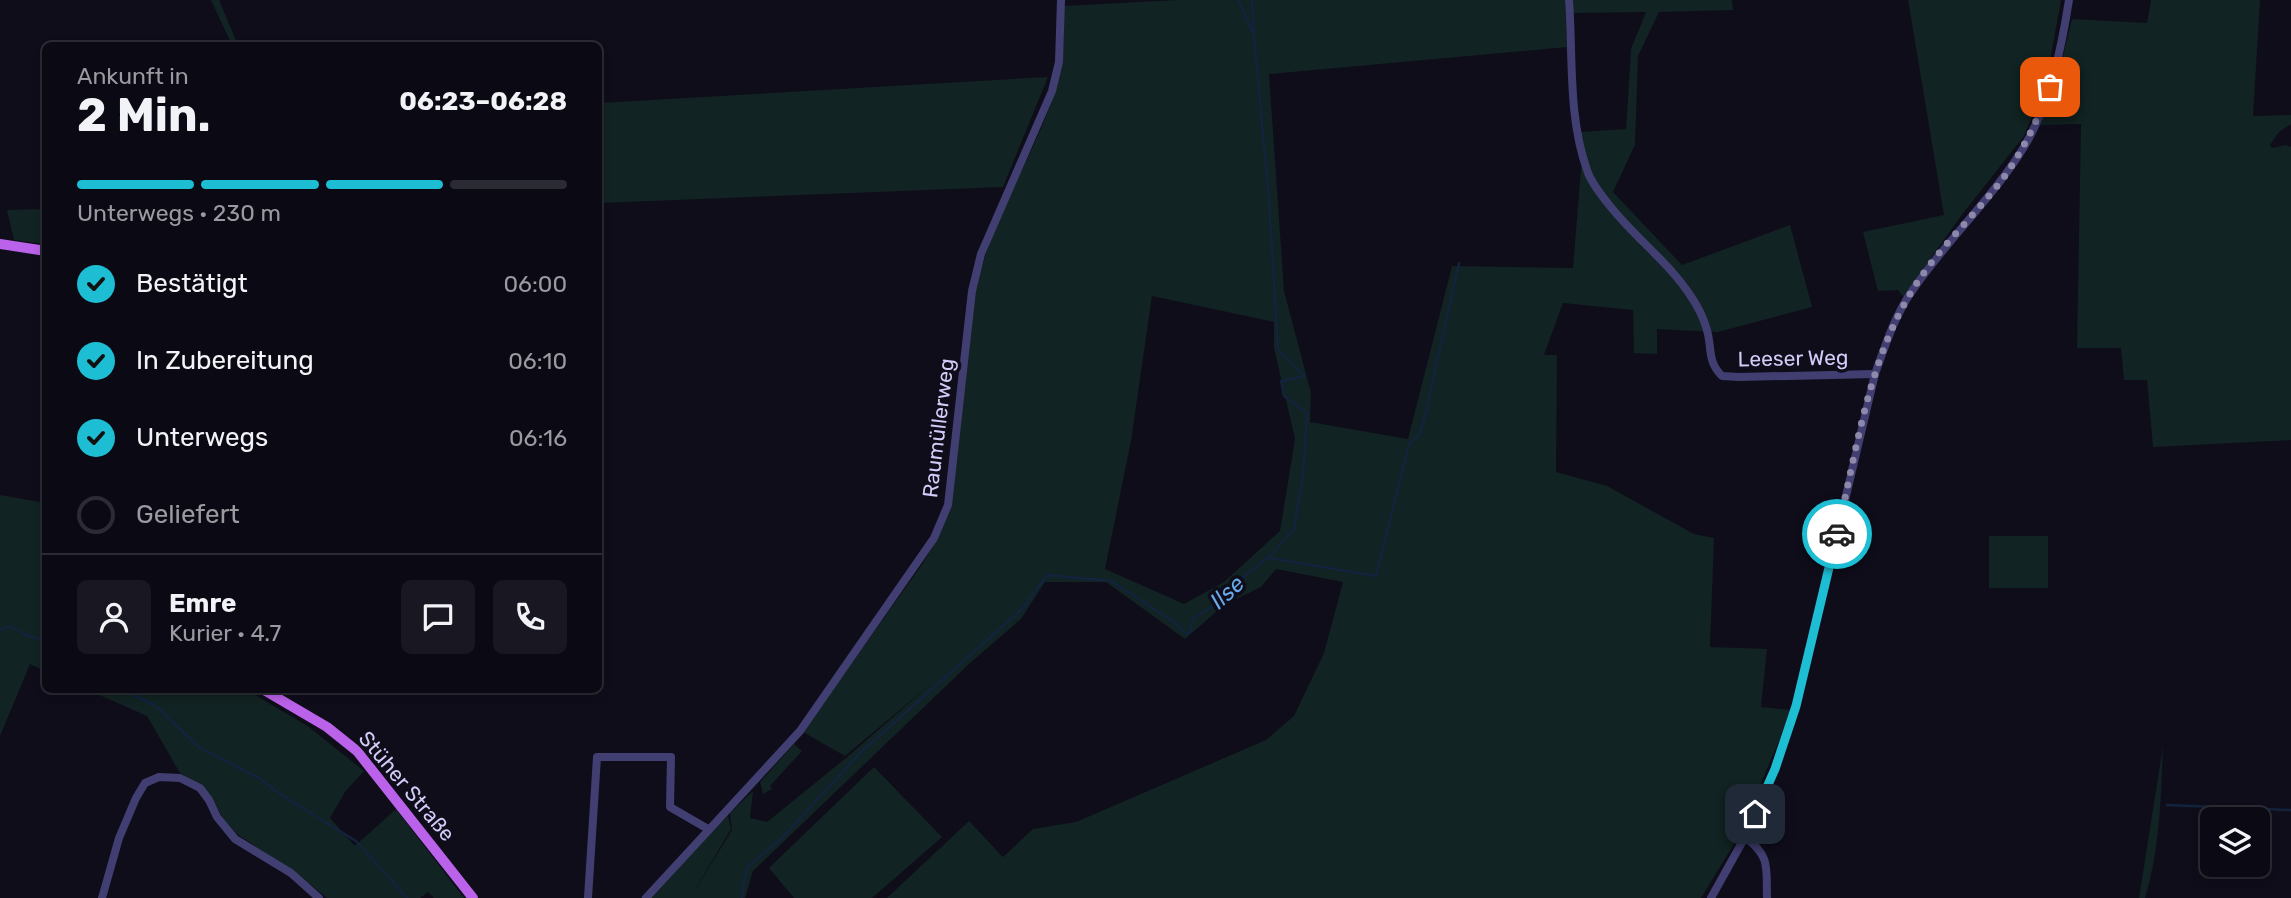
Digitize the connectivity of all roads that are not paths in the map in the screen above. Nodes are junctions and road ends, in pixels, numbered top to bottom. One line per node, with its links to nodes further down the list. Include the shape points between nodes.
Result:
1 (1061, 0): 8 (street, Raumüllerweg, via 1059,62 1052,91 981,254 972,291 948,506 934,538 800,731)
2 (1569, 0): 6 (street, Leeser Weg, via 1573,92 1588,173 1608,204 1663,261 1698,308 1707,329 1712,366 1722,376)
3 (2069, 0): 6 (street, Leeser Weg, via 2050,87 2025,145 1910,293)
4 (0, 244): 5 (main road)
5 (42, 250)
6 (1875, 374): 9 (street, Leeser Weg, via 1796,706)
7 (269, 693): 12 (main road, Stüher Straße, via 327,727 357,751)
8 (708, 829): 13 (street, via 670,807 671,757 597,757); 14 (street, Raumüllerweg)
9 (1745, 837): 15 (street, Leeser Weg); 16 (street, via 1761,849 1765,860)
10 (102, 898): 11 (street, via 136,798 145,783 159,776 180,778 200,788 235,839 291,873)
11 (319, 898)
12 (473, 898)
13 (588, 898)
14 (646, 898)
15 (1711, 898)
16 (1767, 898)

